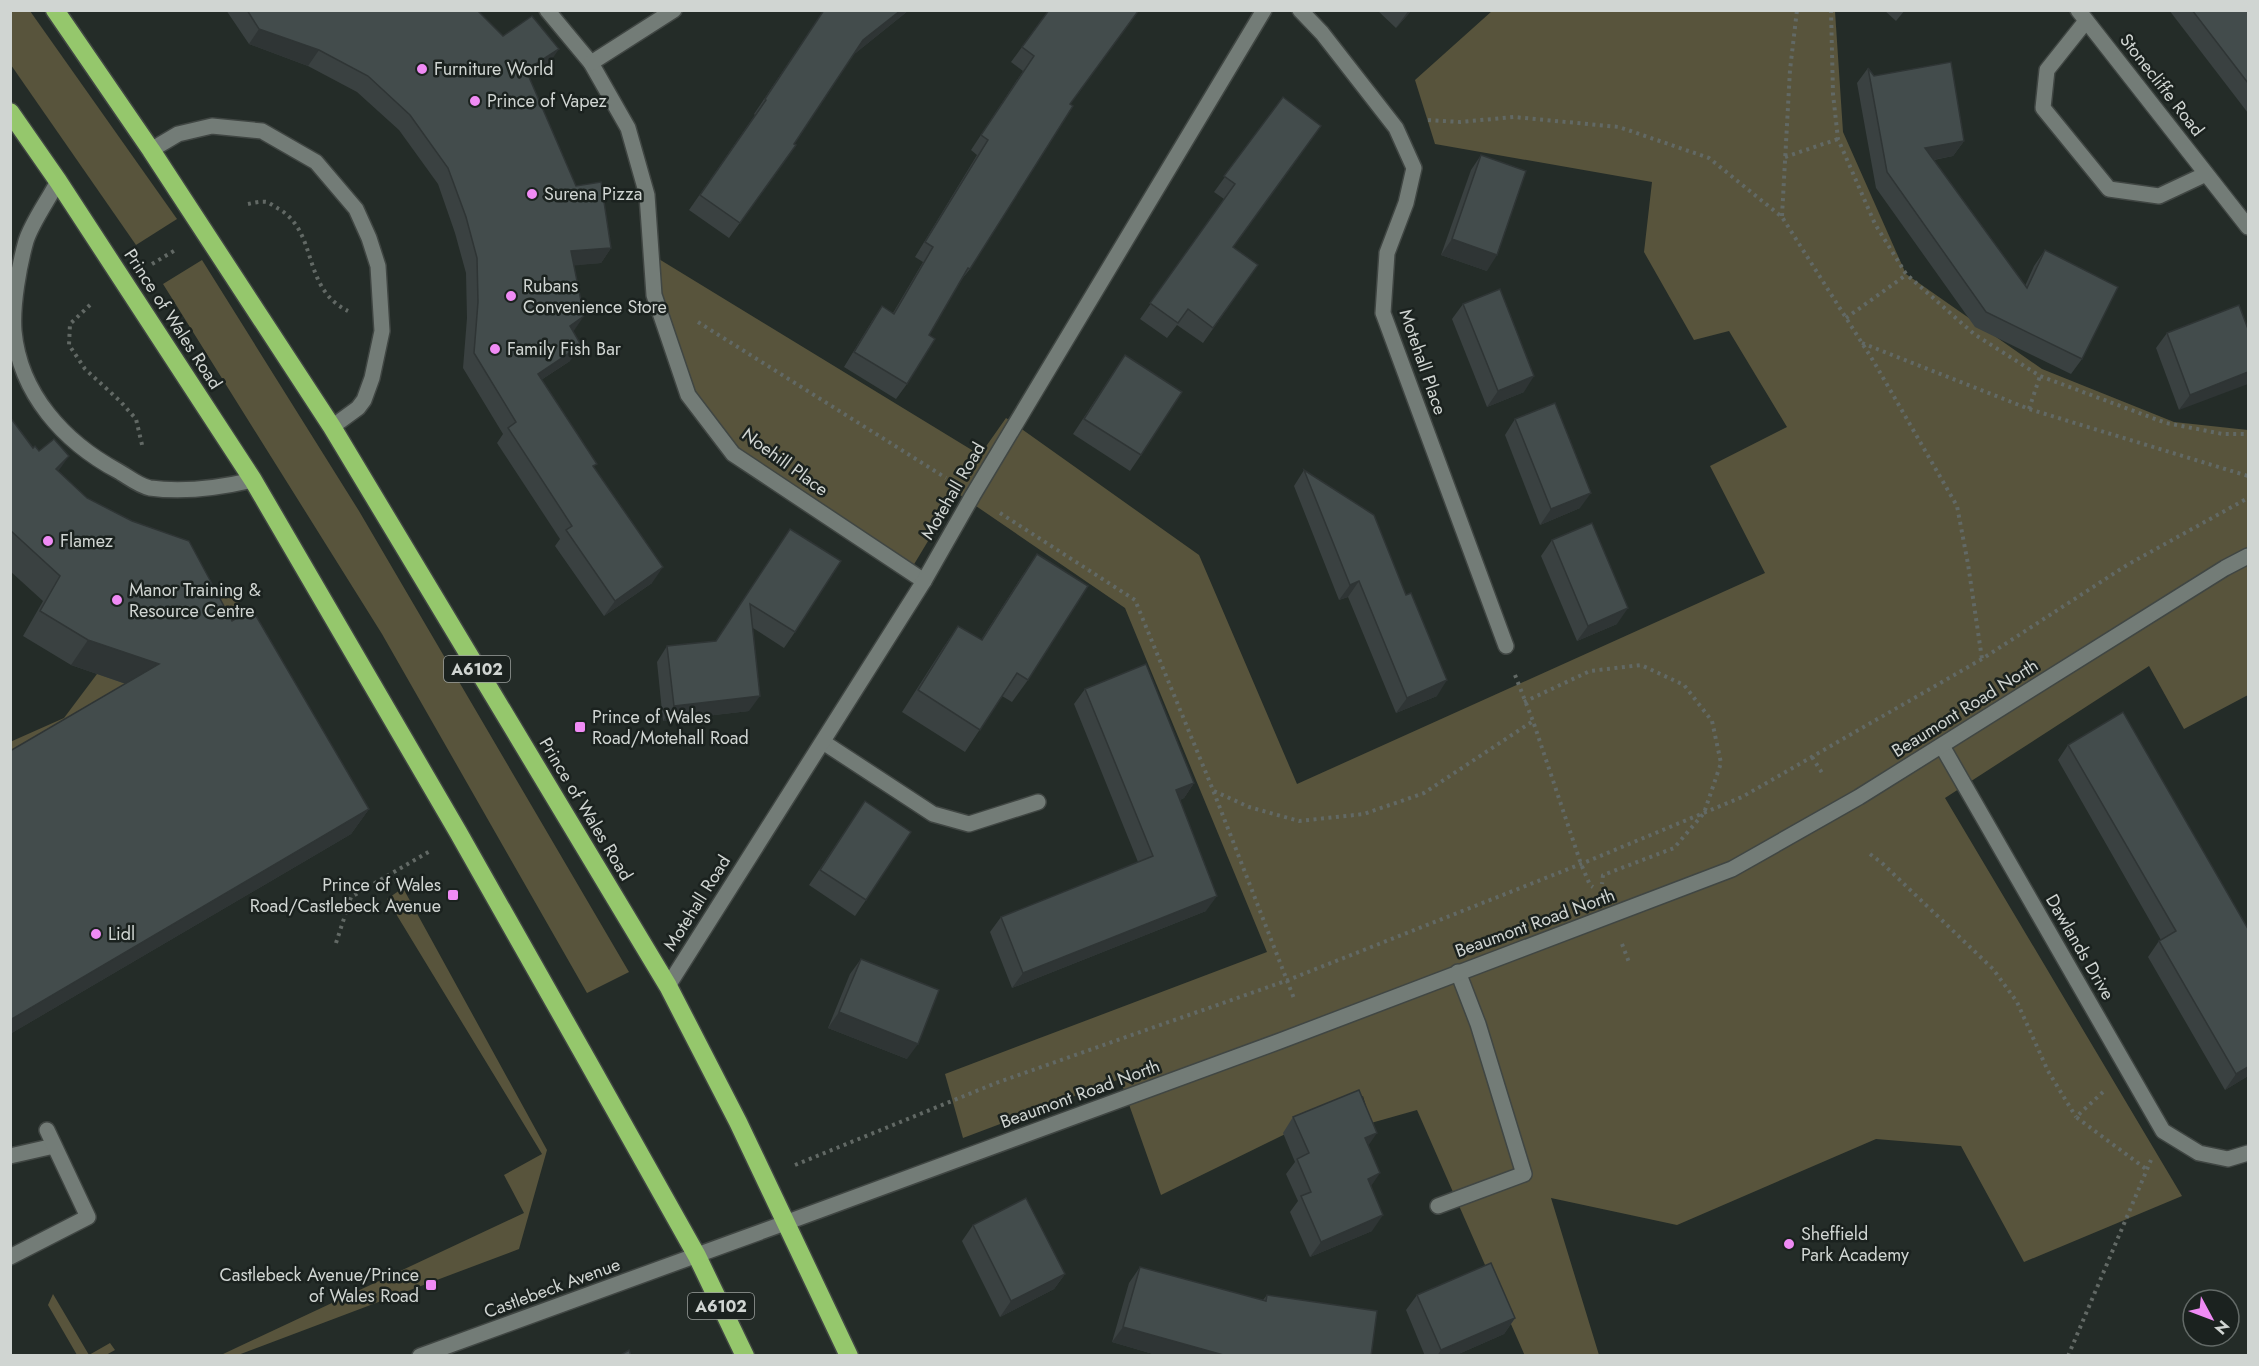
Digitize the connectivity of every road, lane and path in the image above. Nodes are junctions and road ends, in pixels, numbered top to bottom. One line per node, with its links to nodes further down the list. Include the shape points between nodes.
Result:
1 (55, 10): 13 (highway, Prince of Wales Road / A6102)
2 (547, 10): 9 (street, Noehill Place)
3 (674, 10): 9 (street)
4 (1264, 10): 35 (street, Motehall Road)
5 (1300, 10): 39 (street, Motehall Place, via 1396,128 1413,168 1406,203 1387,253 1383,313)
6 (1797, 10): 14 (path)
7 (1831, 10): 12 (path)
8 (2082, 16): 15 (street, Stonecliffe Road); 15 (street, Stonecliffe Road, via 2047,70 2043,108 2109,189 2159,196)
9 (591, 63): 23 (street, Noehill Place, via 628,128 647,195)
10 (10, 112): 16 (highway, Prince of Wales Road / A6102)
11 (1424, 120): 18 (path, via 1460,122 1514,117 1619,127 1709,158)
12 (1838, 139): 14 (path); 22 (path, via 1875,224)
13 (151, 150): 30 (highway, Prince of Wales Road / A6102); 30 (street, via 178,134 212,126 262,131 316,162 356,209 378,266 382,331 364,399)
14 (1785, 156): 18 (path)
15 (2206, 174): 19 (street, Stonecliffe Road)
16 (58, 181): 34 (highway, Prince of Wales Road / A6102); 34 (street, via 27,240 15,299 14,330 20,359 32,390 50,418 96,459 148,488 196,490)
17 (248, 204): 25 (path, via 267,202 290,216 323,291 335,305)
18 (1782, 217): 26 (path)
19 (2248, 227)
20 (184, 244): 21 (path)
21 (149, 266)
22 (1906, 274): 26 (path); 28 (path, via 1974,334)
23 (654, 295): 35 (path); 38 (street, Noehill Place, via 688,395 733,454)
24 (90, 305): 32 (path, via 70,324 69,345 85,369 136,419)
25 (351, 312)
26 (1846, 318): 27 (path)
27 (1862, 342): 29 (path); 40 (path, via 1957,506)
28 (2040, 376): 29 (path); 31 (path, via 2166,423 2223,434)
29 (2029, 409): 33 (path)
30 (332, 427): 57 (highway, Prince of Wales Road / A6102)
31 (2248, 434)
32 (145, 458)
33 (2248, 476)
34 (254, 480): 49 (highway, Prince of Wales Road / A6102)
35 (973, 495): 38 (street, Motehall Road); 46 (path, via 1135,600)
36 (2248, 498): 40 (path, via 2127,565)
37 (2248, 556): 43 (street, Beaumont Road North)
38 (924, 581): 42 (street, Motehall Road)
39 (1506, 646)
40 (1982, 659): 44 (path)
41 (1533, 721): 46 (path, via 1424,793 1364,814 1299,820 1249,807); 48 (path, via 1524,702 1590,671 1641,665 1684,685 1712,721 1720,763); 51 (path)
42 (823, 742): 47 (street, via 933,814 969,824); 57 (street, Motehall Road)
43 (1942, 746): 55 (street, Beaumont Road North, via 1732,868); 59 (street, Dawlands Drive)
44 (1812, 756): 45 (path); 48 (path, via 1742,797)
45 (1824, 776)
46 (1213, 790): 56 (path)
47 (1038, 802)
48 (1704, 813): 51 (path); 53 (path, via 1674,848 1603,875)
49 (458, 832): 54 (path, via 351,897); 70 (highway, Prince of Wales Road / A6102)
50 (1870, 854): 60 (path, via 1994,969 2017,1002 2048,1071)
51 (1581, 864): 52 (path, via 1590,885); 56 (path)
52 (1596, 888)
53 (1602, 891)
54 (336, 943)
55 (1458, 972): 58 (street, Beaumont Road North); 68 (street, via 1524,1174)
56 (1288, 980): 58 (path); 67 (path, via 996,1083)
57 (668, 986): 67 (highway, Prince of Wales Road / A6102)
58 (1306, 1032): 69 (street, Beaumont Road North)
59 (2127, 1068): 60 (path); 62 (street, Dawlands Drive)
60 (2076, 1118): 66 (path)
61 (47, 1130): 63 (street)
62 (2163, 1131): 64 (street, Dawlands Drive, via 2199,1153 2228,1159); 66 (path)
63 (54, 1146): 65 (street); 71 (street, via 88,1217)
64 (2248, 1153)
65 (10, 1156)
66 (2146, 1169): 75 (path)
67 (764, 1178): 69 (highway, Prince of Wales Road / A6102)
68 (1438, 1206)
69 (785, 1223): 70 (street); 74 (highway, Prince of Wales Road / A6102)
70 (697, 1256): 72 (street, Castlebeck Avenue); 73 (highway, Prince of Wales Road / A6102)
71 (10, 1257)
72 (420, 1356)
73 (745, 1356)
74 (849, 1356)
75 (2068, 1356)

